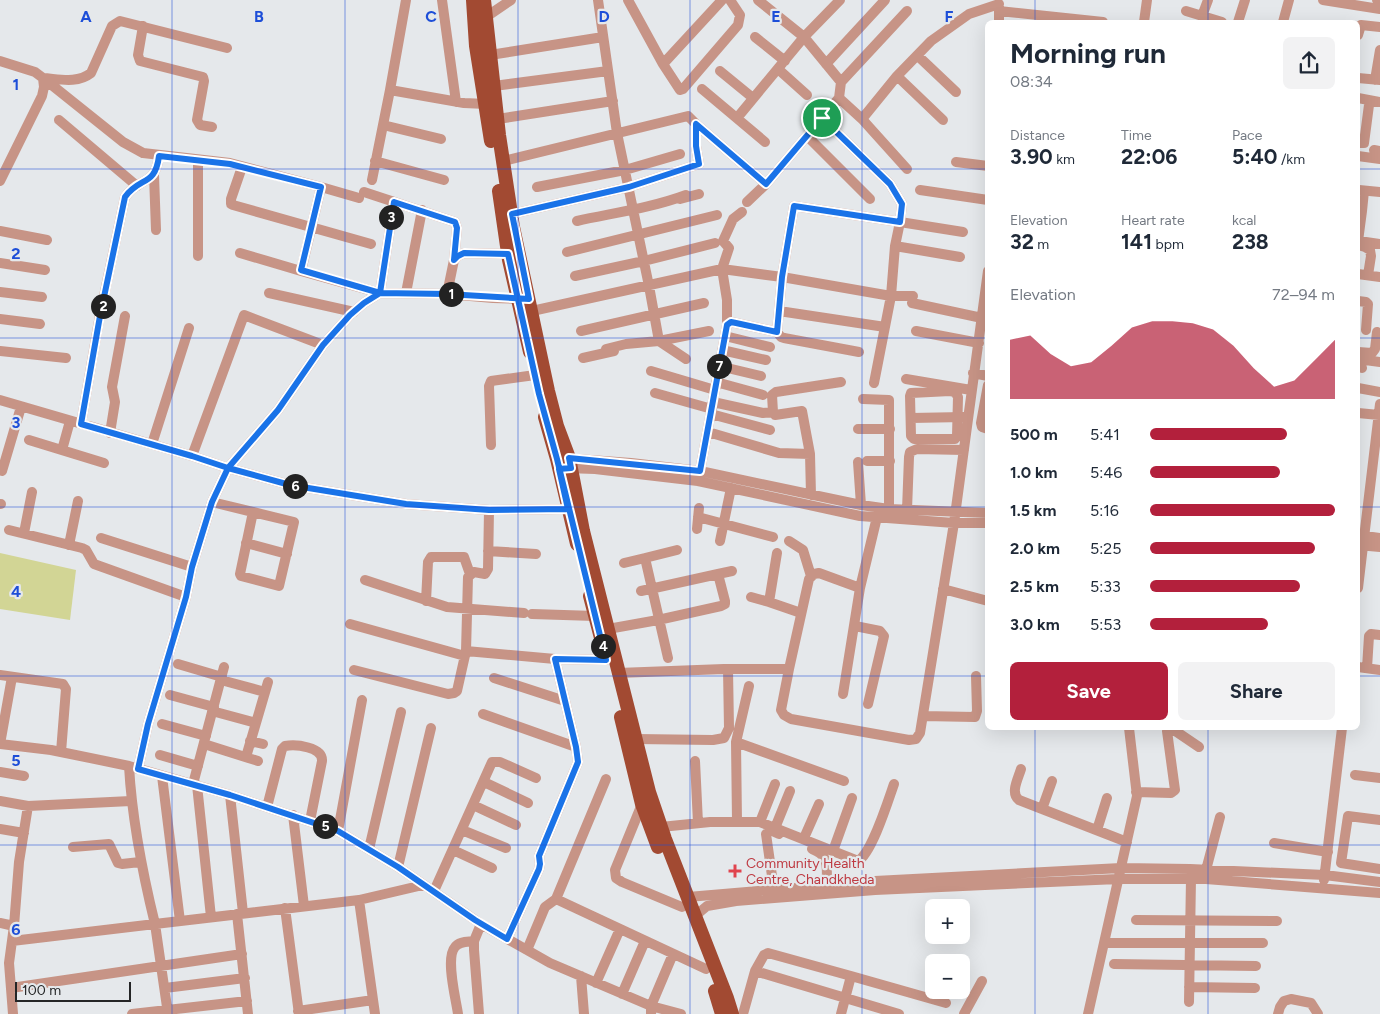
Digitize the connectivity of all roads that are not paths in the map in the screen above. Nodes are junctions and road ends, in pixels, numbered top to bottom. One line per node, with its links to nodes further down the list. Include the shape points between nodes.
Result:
1 (406, 0): 53 (street)
2 (442, 0): 60 (street)
3 (473, 0): 62 (main road, via 476,46)
4 (484, 0): 23 (main road)
5 (511, 0): 23 (street)
6 (598, 0): 34 (street)
7 (628, 0): 41 (street)
8 (722, 0): 41 (street)
9 (730, 0): 41 (street, via 740,15 738,25 683,89 677,88)
10 (758, 0): 35 (street)
11 (840, 0): 35 (street)
12 (885, 0): 42 (street)
13 (1148, 0): 26 (street)
14 (1208, 0): 22 (street)
15 (1245, 0): 28 (street)
16 (1289, 0): 29 (street)
17 (1323, 0): 19 (street)
18 (999, 5): 24 (street); 25 (street); 39 (street, via 969,14 931,42)
19 (1380, 9)
20 (907, 11): 50 (street)
21 (1186, 11): 22 (street)
22 (1202, 16): 27 (street)
23 (486, 17): 38 (main road)
24 (999, 20)
25 (1091, 20)
26 (1144, 20)
27 (1215, 20)
28 (1239, 20)
29 (1284, 20)
30 (143, 26): 36 (street); 47 (street, via 120,21 112,26 91,73 79,80); 74 (street, via 138,55 140,61 203,77 197,120)
31 (1380, 27): 32 (street, via 1361,25)
32 (1360, 28)
33 (755, 36): 43 (street)
34 (603, 37): 38 (street); 45 (street)
35 (804, 37): 42 (street); 43 (street)
36 (228, 48)
37 (1380, 50): 49 (street)
38 (490, 55): 51 (main road)
39 (918, 56): 46 (street); 54 (street)
40 (0, 61): 47 (street, via 35,72)
41 (663, 64)
42 (826, 64): 50 (street)
43 (781, 65): 55 (street); 56 (street)
44 (720, 70): 56 (street)
45 (608, 71): 51 (street); 59 (street)
46 (897, 76): 69 (street); 71 (street)
47 (43, 78): 82 (street, via 123,142 143,153); 94 (street, via 42,96)
48 (1360, 78): 49 (street)
49 (1378, 80)
50 (841, 82): 57 (street)
51 (494, 86): 66 (main road)
52 (702, 89): 67 (street)
53 (390, 90): 60 (street); 73 (street)
54 (956, 92)
55 (807, 95)
56 (753, 98): 67 (street)
57 (839, 98): 68 (street); 69 (street)
58 (1360, 98): 61 (street)
59 (613, 101): 66 (street); 75 (street)
60 (456, 102): 62 (street)
61 (1380, 102)
62 (486, 104): 131 (main road)
63 (1360, 104): 64 (street)
64 (1369, 105): 65 (street); 79 (street)
65 (1380, 107)
66 (498, 118): 85 (main road)
67 (737, 118): 78 (street)
68 (822, 118): 76 (street); 116 (street, via 890,184 902,204)
69 (862, 119): 89 (street)
70 (59, 120): 96 (street)
71 (943, 120)
72 (696, 124): 75 (street, via 688,116); 95 (street); 99 (street, via 699,164)
73 (383, 125): 77 (street); 84 (street)
74 (212, 127)
75 (617, 133): 85 (street); 90 (street)
76 (806, 136): 95 (street); 105 (street)
77 (441, 139)
78 (765, 142)
79 (1361, 149): 80 (street)
80 (1378, 153)
81 (680, 154): 90 (street)
82 (159, 156): 83 (street); 91 (street)
83 (198, 160): 88 (street); 132 (street)
84 (375, 161): 92 (street); 93 (street)
85 (503, 161): 113 (main road)
86 (956, 162): 87 (street)
87 (985, 166)
88 (242, 167): 97 (street); 117 (street, via 231,204)
89 (907, 169)
90 (625, 170): 98 (street); 99 (street)
91 (154, 175): 96 (street); 118 (street)
92 (372, 180)
93 (444, 180)
94 (0, 181)
95 (766, 184): 108 (street)
96 (137, 186): 215 (street, via 125,197)
97 (321, 187): 107 (street); 117 (street)
98 (537, 187)
99 (629, 187): 110 (street); 113 (street)
100 (920, 190): 106 (street)
101 (1361, 190): 102 (street); 111 (street)
102 (1380, 192)
103 (686, 194): 110 (street)
104 (700, 194): 110 (street)
105 (870, 198)
106 (985, 200)
107 (394, 202): 109 (street); 147 (street)
108 (747, 202)
109 (422, 210): 134 (street, via 455,222); 148 (street)
110 (633, 210): 115 (street); 121 (street)
111 (1360, 211)
112 (742, 212): 137 (street, via 733,219 723,241 729,248)
113 (512, 214): 156 (main road)
114 (717, 215): 121 (street)
115 (577, 221)
116 (900, 222): 120 (street); 128 (street); 142 (street, via 794,206)
117 (312, 226): 126 (street); 139 (street)
118 (156, 230)
119 (0, 231): 122 (street)
120 (963, 232)
121 (638, 234): 129 (street); 135 (street)
122 (47, 240)
123 (715, 242): 135 (street)
124 (1360, 242): 127 (street)
125 (1360, 243): 140 (street, via 1370,250 1371,256)
126 (372, 244)
127 (1380, 244)
128 (895, 246): 133 (street); 150 (street)
129 (567, 252)
130 (240, 253): 139 (street)
131 (508, 254): 134 (street, via 464,253); 156 (main road)
132 (198, 256)
133 (960, 257)
134 (454, 260): 149 (street)
135 (644, 261): 141 (street); 144 (street)
136 (0, 263): 138 (street)
137 (722, 269): 142 (street); 144 (street); 164 (street)
138 (45, 270)
139 (301, 270): 147 (street)
140 (1363, 275): 143 (street)
141 (575, 276)
142 (782, 277): 150 (street); 158 (street)
143 (1380, 277)
144 (649, 286): 156 (street); 160 (street)
145 (0, 292): 152 (street)
146 (269, 293): 159 (street)
147 (380, 293): 148 (street); 159 (street)
148 (406, 293): 149 (street)
149 (447, 294): 156 (street)
150 (891, 296): 162 (street); 166 (street)
151 (1360, 296): 153 (street)
152 (42, 297)
153 (1373, 298)
154 (985, 299): 162 (street)
155 (1360, 301): 171 (street, via 1368,304)
156 (526, 303): 192 (main road); 231 (main road)
157 (704, 303): 160 (street)
158 (779, 311): 166 (street); 172 (street)
159 (354, 312): 176 (street)
160 (654, 313): 168 (street); 174 (street)
161 (125, 316): 221 (street, via 112,387 115,402)
162 (982, 318): 175 (street)
163 (0, 319): 165 (street)
164 (727, 321)
165 (40, 324)
166 (885, 326): 197 (street)
167 (190, 328): 223 (street)
168 (580, 331)
169 (709, 331): 174 (street)
170 (916, 331): 175 (street)
171 (1370, 331): 182 (street, via 1375,349 1372,353)
172 (777, 332): 173 (street, via 731,322); 181 (street, via 781,338)
173 (725, 336): 177 (street); 179 (street)
174 (659, 341): 178 (street); 184 (street); 185 (street)
175 (978, 343): 191 (street)
176 (323, 345): 228 (street, via 244,315); 232 (street, via 278,410)
177 (770, 347)
178 (606, 349)
179 (722, 350): 186 (street); 189 (street)
180 (0, 351): 183 (street)
181 (859, 352)
182 (1360, 352)
183 (66, 358)
184 (583, 358)
185 (686, 359)
186 (766, 360)
187 (1380, 362): 188 (street)
188 (1360, 364)
189 (719, 366): 194 (street); 198 (street)
190 (652, 371): 198 (street)
191 (973, 373): 193 (street); 200 (street)
192 (535, 375): 224 (street, via 491,381); 231 (main road, via 553,448)
193 (985, 375)
194 (762, 376)
195 (906, 379): 200 (street)
196 (841, 382): 210 (street, via 773,393)
197 (874, 383)
198 (716, 386): 203 (street); 208 (street)
199 (1360, 388): 201 (street)
200 (971, 390): 212 (street)
201 (1380, 392)
202 (655, 393): 208 (street)
203 (763, 395)
204 (863, 399): 218 (street, via 888,400)
205 (0, 400): 207 (street)
206 (985, 401): 217 (street, via 981,423)
207 (21, 407): 214 (street); 233 (street)
208 (712, 408): 210 (street); 219 (street); 220 (street)
209 (1379, 410): 211 (street); 258 (street)
210 (773, 412): 227 (street, via 775,416 802,411)
211 (1360, 413)
212 (963, 417): 213 (street); 213 (street, via 955,439 914,439); 213 (street, via 955,392 911,392); 226 (street)
213 (910, 418)
214 (70, 421): 215 (street); 225 (street)
215 (81, 424): 221 (street)
216 (858, 428): 218 (street)
217 (985, 428)
218 (890, 429): 229 (street)
219 (770, 430)
220 (708, 432): 227 (street, via 779,453); 234 (street)
221 (110, 433): 223 (street)
222 (29, 440): 225 (street)
223 (152, 444): 228 (street)
224 (491, 445)
225 (62, 450): 230 (street)
226 (964, 450): 244 (street, via 917,449 910,452); 246 (street)
227 (810, 454): 237 (street)
228 (192, 456): 232 (street)
229 (890, 461): 240 (street, via 863,462); 242 (street)
230 (104, 463)
231 (564, 463): 234 (street); 235 (street); 241 (main road); 291 (main road)
232 (228, 468): 239 (street); 243 (street, via 290,485 406,504)
233 (0, 470)
234 (700, 471): 237 (street)
235 (731, 488): 248 (street); 251 (street)
236 (32, 492): 254 (street)
237 (811, 495): 240 (street)
238 (78, 501): 262 (street)
239 (212, 502): 245 (street); 271 (street)
240 (861, 505): 242 (street)
241 (568, 509): 243 (street); 287 (main road)
242 (889, 509): 244 (street)
243 (489, 510): 265 (street)
244 (907, 510): 246 (street)
245 (253, 512): 261 (street); 267 (street, via 294,522)
246 (955, 512): 247 (street); 249 (street)
247 (985, 513)
248 (877, 518): 249 (street); 277 (street)
249 (954, 523): 250 (street); 278 (street)
250 (985, 523)
251 (724, 524): 252 (street, via 699,513); 255 (street); 259 (street)
252 (697, 529)
253 (9, 530): 254 (street)
254 (24, 533): 262 (street)
255 (773, 537)
256 (101, 538): 271 (street)
257 (1380, 538): 258 (street)
258 (1360, 540): 263 (street)
259 (720, 541)
260 (789, 541): 275 (street, via 803,550)
261 (246, 543): 267 (street); 267 (street, via 241,576 279,586)
262 (69, 545): 280 (street, via 86,550 94,564)
263 (1380, 547)
264 (677, 550): 269 (street)
265 (488, 552): 268 (street); 273 (street, via 487,572)
266 (777, 553): 284 (street)
267 (287, 554)
268 (536, 554)
269 (645, 558): 270 (street); 279 (street)
270 (624, 562)
271 (192, 567): 280 (street)
272 (732, 571): 274 (street)
273 (470, 574): 283 (street, via 464,557 430,557); 285 (street)
274 (718, 574): 279 (street); 288 (street, via 725,604)
275 (811, 576): 277 (street, via 818,573); 286 (street)
276 (365, 580): 283 (street)
277 (860, 588): 290 (street)
278 (943, 588): 282 (street); 320 (street)
279 (646, 590): 288 (street)
280 (186, 597): 342 (street)
281 (751, 597): 284 (street)
282 (985, 600)
283 (426, 601): 285 (street)
284 (769, 602): 286 (street)
285 (468, 610): 287 (street); 293 (street)
286 (801, 613): 301 (street)
287 (595, 616): 296 (main road)
288 (658, 620): 291 (street); 294 (street)
289 (350, 624): 293 (street)
290 (855, 626): 310 (street); 315 (street, via 880,631 884,636)
291 (608, 629): 303 (main road)
292 (1380, 635): 298 (street, via 1371,634)
293 (466, 653): 295 (street); 300 (street, via 457,691 448,694)
294 (668, 658)
295 (555, 659): 296 (street); 313 (street)
296 (606, 660): 365 (main road)
297 (178, 664): 304 (street)
298 (1362, 667): 302 (street)
299 (726, 669): 301 (street); 303 (street); 314 (street); 328 (street, via 729,728 724,738)
300 (354, 670)
301 (789, 670): 320 (street, via 781,710 791,719 909,740 916,739 920,733)
302 (1380, 670)
303 (618, 672): 328 (main road)
304 (222, 675): 317 (street); 321 (street, via 266,687)
305 (0, 676): 307 (street)
306 (976, 676): 320 (street, via 975,717)
307 (12, 677): 316 (street); 336 (street, via 65,686)
308 (494, 678): 313 (street)
309 (749, 686): 331 (street)
310 (844, 694)
311 (170, 695): 317 (street)
312 (362, 700): 384 (street)
313 (565, 701): 334 (street)
314 (724, 701)
315 (868, 704)
316 (3, 706): 332 (street)
317 (213, 709): 321 (street); 329 (street)
318 (401, 712): 391 (street)
319 (483, 714): 334 (street)
320 (923, 716)
321 (256, 723): 330 (street)
322 (162, 724): 329 (street)
323 (431, 728): 396 (street)
324 (1130, 730): 358 (street)
325 (1168, 730): 358 (street, via 1175,790 1171,793)
326 (1173, 730): 335 (street)
327 (1342, 730): 394 (street)
328 (636, 739): 379 (main road)
329 (205, 740): 338 (street); 341 (street)
330 (250, 741): 333 (street); 338 (street)
331 (736, 742): 351 (street); 375 (street)
332 (0, 744): 336 (street)
333 (262, 744)
334 (576, 747): 428 (street, via 578,762 575,771 539,856 539,869)
335 (1199, 747)
336 (61, 752): 342 (street)
337 (160, 755): 341 (street)
338 (246, 757): 339 (street)
339 (258, 760)
340 (696, 761): 377 (street)
341 (198, 766): 354 (street)
342 (133, 767): 347 (street); 363 (street)
343 (1021, 769): 370 (street, via 1015,797)
344 (0, 772): 346 (street)
345 (1355, 775): 349 (street)
346 (24, 776)
347 (162, 776): 354 (street); 421 (street)
348 (536, 778): 353 (street, via 496,761 492,762)
349 (1380, 778)
350 (606, 779): 411 (street)
351 (844, 781)
352 (1052, 781): 370 (street)
353 (484, 782): 364 (street); 367 (street)
354 (195, 784): 359 (street); 418 (street)
355 (775, 784): 376 (street)
356 (894, 784): 393 (street, via 869,850 860,860)
357 (790, 791): 380 (street)
358 (1136, 792): 387 (street)
359 (230, 795): 369 (street); 416 (street)
360 (852, 798): 393 (street)
361 (1107, 798): 383 (street)
362 (0, 801): 368 (street)
363 (131, 801): 368 (street); 395 (street)
364 (528, 803)
365 (642, 804): 413 (main road); 413 (street, via 615,870 616,878)
366 (819, 804): 386 (street)
367 (473, 805): 378 (street); 382 (street)
368 (28, 806): 385 (street)
369 (267, 806): 371 (street); 374 (street, via 285,746 294,745 319,752 322,761)
370 (1042, 809): 383 (street)
371 (293, 815): 374 (street); 414 (street)
372 (1220, 817): 400 (street)
373 (1380, 820): 399 (street, via 1348,816 1341,863)
374 (310, 821): 384 (street)
375 (736, 821): 376 (street); 377 (street)
376 (760, 822): 380 (street)
377 (698, 823): 379 (street)
378 (516, 825)
379 (661, 827): 413 (main road)
380 (775, 828): 386 (street)
381 (0, 829): 385 (street)
382 (462, 830): 390 (street); 392 (street)
383 (1097, 830): 387 (street)
384 (338, 831): 391 (street)
385 (24, 833): 426 (street)
386 (804, 838): 393 (street)
387 (1127, 842): 398 (street)
388 (1274, 843): 394 (street)
389 (73, 847): 395 (street, via 109,844 118,863)
390 (506, 848)
391 (369, 849): 396 (street)
392 (453, 850): 397 (street); 409 (street)
393 (833, 851)
394 (1328, 852): 401 (street)
395 (140, 862): 424 (street)
396 (398, 867): 405 (street)
397 (492, 868)
398 (1121, 868): 400 (street); 403 (street); 406 (street)
399 (1380, 868)
400 (1206, 870): 401 (street)
401 (1325, 875): 404 (street); 407 (street)
402 (1191, 878): 403 (street); 407 (street); 420 (street)
403 (1118, 879): 417 (street, via 876,890 736,901 707,906); 434 (street)
404 (1380, 882)
405 (423, 885): 409 (street); 412 (street)
406 (826, 886): 408 (street); 408 (street, via 822,853 770,830 766,839)
407 (1323, 887): 410 (street)
408 (774, 890): 413 (street)
409 (434, 891): 425 (street)
410 (1380, 893)
411 (556, 899): 427 (street); 435 (street, via 545,907)
412 (359, 900): 414 (street); 455 (street)
413 (685, 902): 417 (main road); 442 (main road)
414 (304, 906): 415 (street)
415 (284, 908): 416 (street); 461 (street)
416 (240, 914): 418 (street); 436 (street)
417 (695, 916): 471 (main road)
418 (211, 917): 421 (street)
419 (1136, 920): 420 (street)
420 (1190, 920): 422 (street); 432 (street)
421 (180, 921): 424 (street)
422 (1277, 921)
423 (0, 923): 426 (street)
424 (155, 924): 429 (street); 441 (street)
425 (481, 924): 428 (street); 430 (street)
426 (14, 926): 429 (street)
427 (620, 929): 431 (street); 448 (street)
428 (507, 939): 435 (street)
429 (12, 941): 450 (street)
430 (474, 941): 466 (street, via 459,943 452,954 450,965); 467 (street)
431 (646, 941): 437 (street); 453 (street)
432 (1190, 942): 433 (street); 434 (street); 439 (street)
433 (1263, 942)
434 (1105, 943): 476 (street)
435 (527, 950): 444 (street)
436 (242, 954): 441 (street); 446 (street)
437 (672, 954): 442 (street); 459 (street)
438 (1114, 964): 439 (street)
439 (1189, 966): 440 (street); 449 (street)
440 (1256, 966)
441 (162, 967): 450 (street); 451 (street)
442 (706, 969): 470 (main road)
443 (755, 971): 445 (street, via 768,953); 454 (street); 472 (street)
444 (581, 976): 448 (street); 468 (street)
445 (851, 976): 454 (street); 458 (street)
446 (245, 978): 451 (street); 456 (street)
447 (982, 981): 475 (street)
448 (596, 983): 453 (street)
449 (1189, 987): 452 (street); 457 (street)
450 (10, 988): 462 (street)
451 (165, 988): 460 (street)
452 (1255, 988)
453 (622, 994): 459 (street)
454 (846, 998): 473 (street); 474 (street)
455 (373, 1000): 461 (street); 465 (street)
456 (247, 1001): 460 (street); 464 (street)
457 (1189, 1002)
458 (946, 1003)
459 (651, 1010): 469 (street)
460 (168, 1012): 463 (street)
461 (298, 1013)
462 (13, 1014)
463 (132, 1014)
464 (248, 1014)
465 (375, 1014)
466 (458, 1014)
467 (480, 1014)
468 (584, 1014)
469 (682, 1014)
470 (722, 1014)
471 (732, 1014)
472 (743, 1014)
473 (842, 1014)
474 (899, 1014)
475 (964, 1014)
476 (1088, 1014)
477 (1278, 1014): 478 (street, via 1284,1001 1291,999 1311,1003)
478 (1318, 1014)

